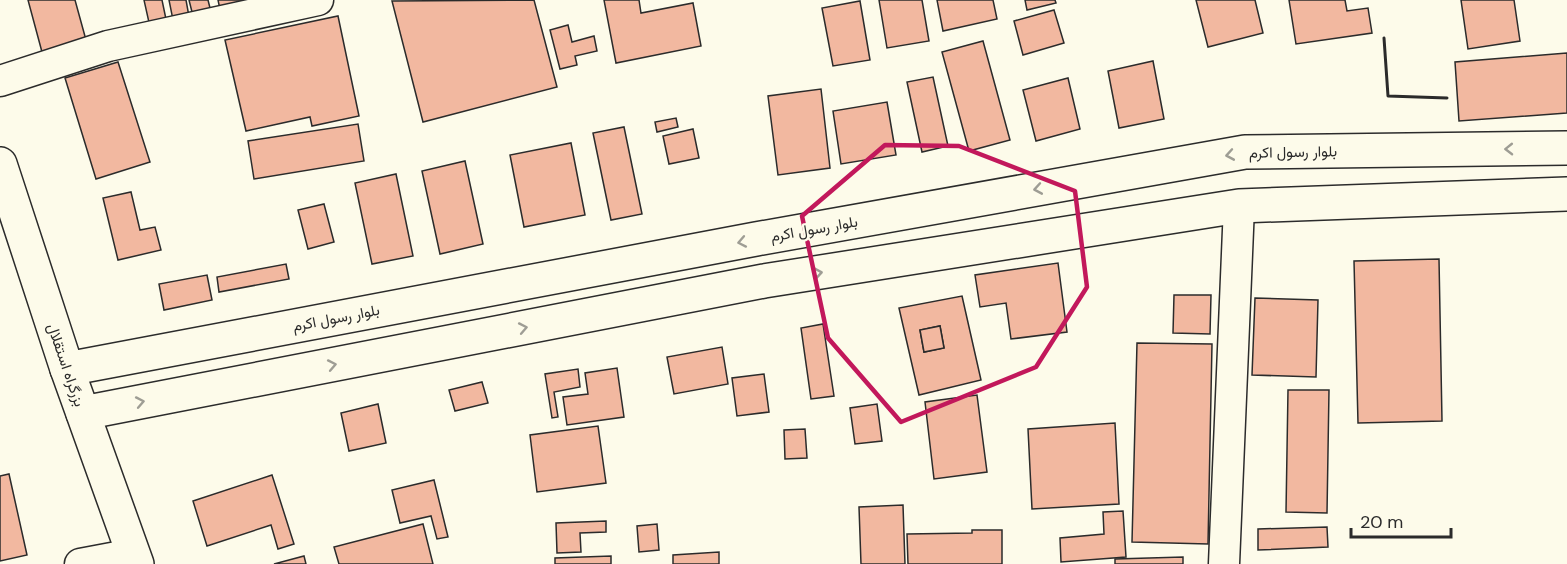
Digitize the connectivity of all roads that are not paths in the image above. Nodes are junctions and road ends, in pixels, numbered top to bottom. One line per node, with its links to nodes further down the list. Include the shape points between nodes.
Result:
1 (318, 0): 2 (street, via 108,46)
2 (0, 81)
3 (1567, 148): 7 (main road, بلوار رسول اکرم, one-way to 7, via 1245,152)
4 (0, 164): 7 (main road, بزرگراه استقلال)
5 (1567, 194): 6 (main road)
6 (1239, 206): 8 (main road, one-way to 6, via 764,281); 11 (street)
7 (66, 369): 8 (main road, بزرگراه استقلال)
8 (83, 413): 9 (main road, بزرگراه استقلال)
9 (135, 559): 10 (street)
10 (80, 564)
11 (1224, 564)

